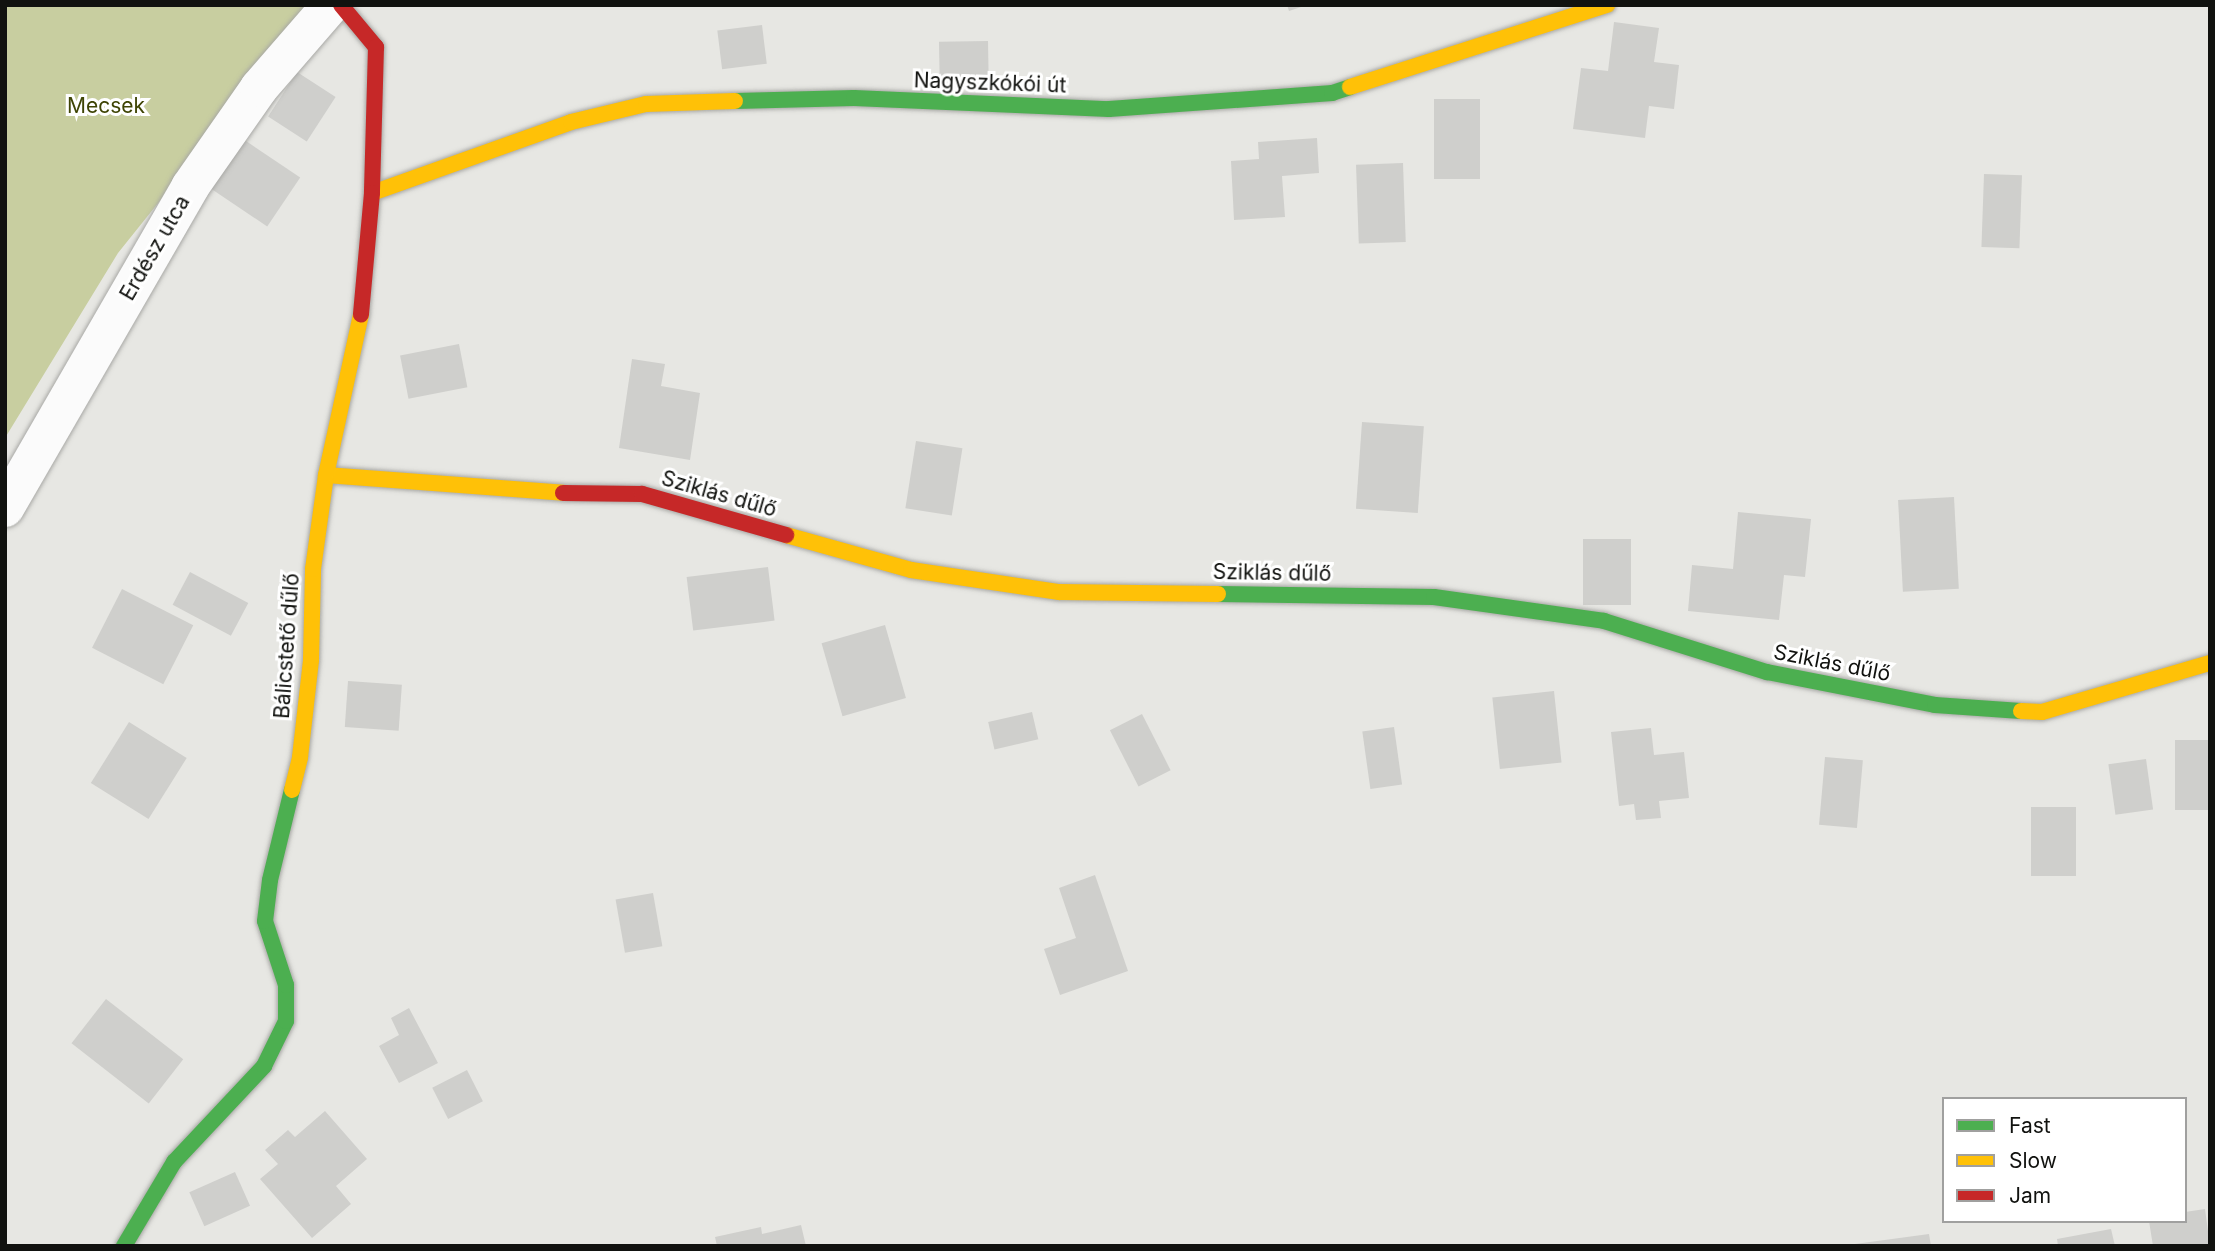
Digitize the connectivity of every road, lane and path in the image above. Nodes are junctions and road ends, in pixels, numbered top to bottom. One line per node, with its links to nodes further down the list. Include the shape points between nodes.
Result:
1 (331, 5): 6 (street, Erdész utca, via 259,88 190,187)
2 (341, 5): 4 (street, Bálicstető dűlő, via 376,47)
3 (1607, 5): 4 (street, Nagyszkókói út, via 1332,93 1109,108 854,99 646,104 571,122)
4 (372, 193): 5 (street, Bálicstető dűlő, via 360,328)
5 (326, 475): 7 (street, Sziklás dűlő, via 534,492 642,494 911,570 1059,592 1434,597 1604,621 1767,672 1935,705 2042,712); 8 (street, Bálicstető dűlő, via 313,569 311,660 300,757 270,880 265,921 286,985 286,1021 264,1066 174,1163)
6 (5, 508)
7 (2210, 663)
8 (124, 1246)

